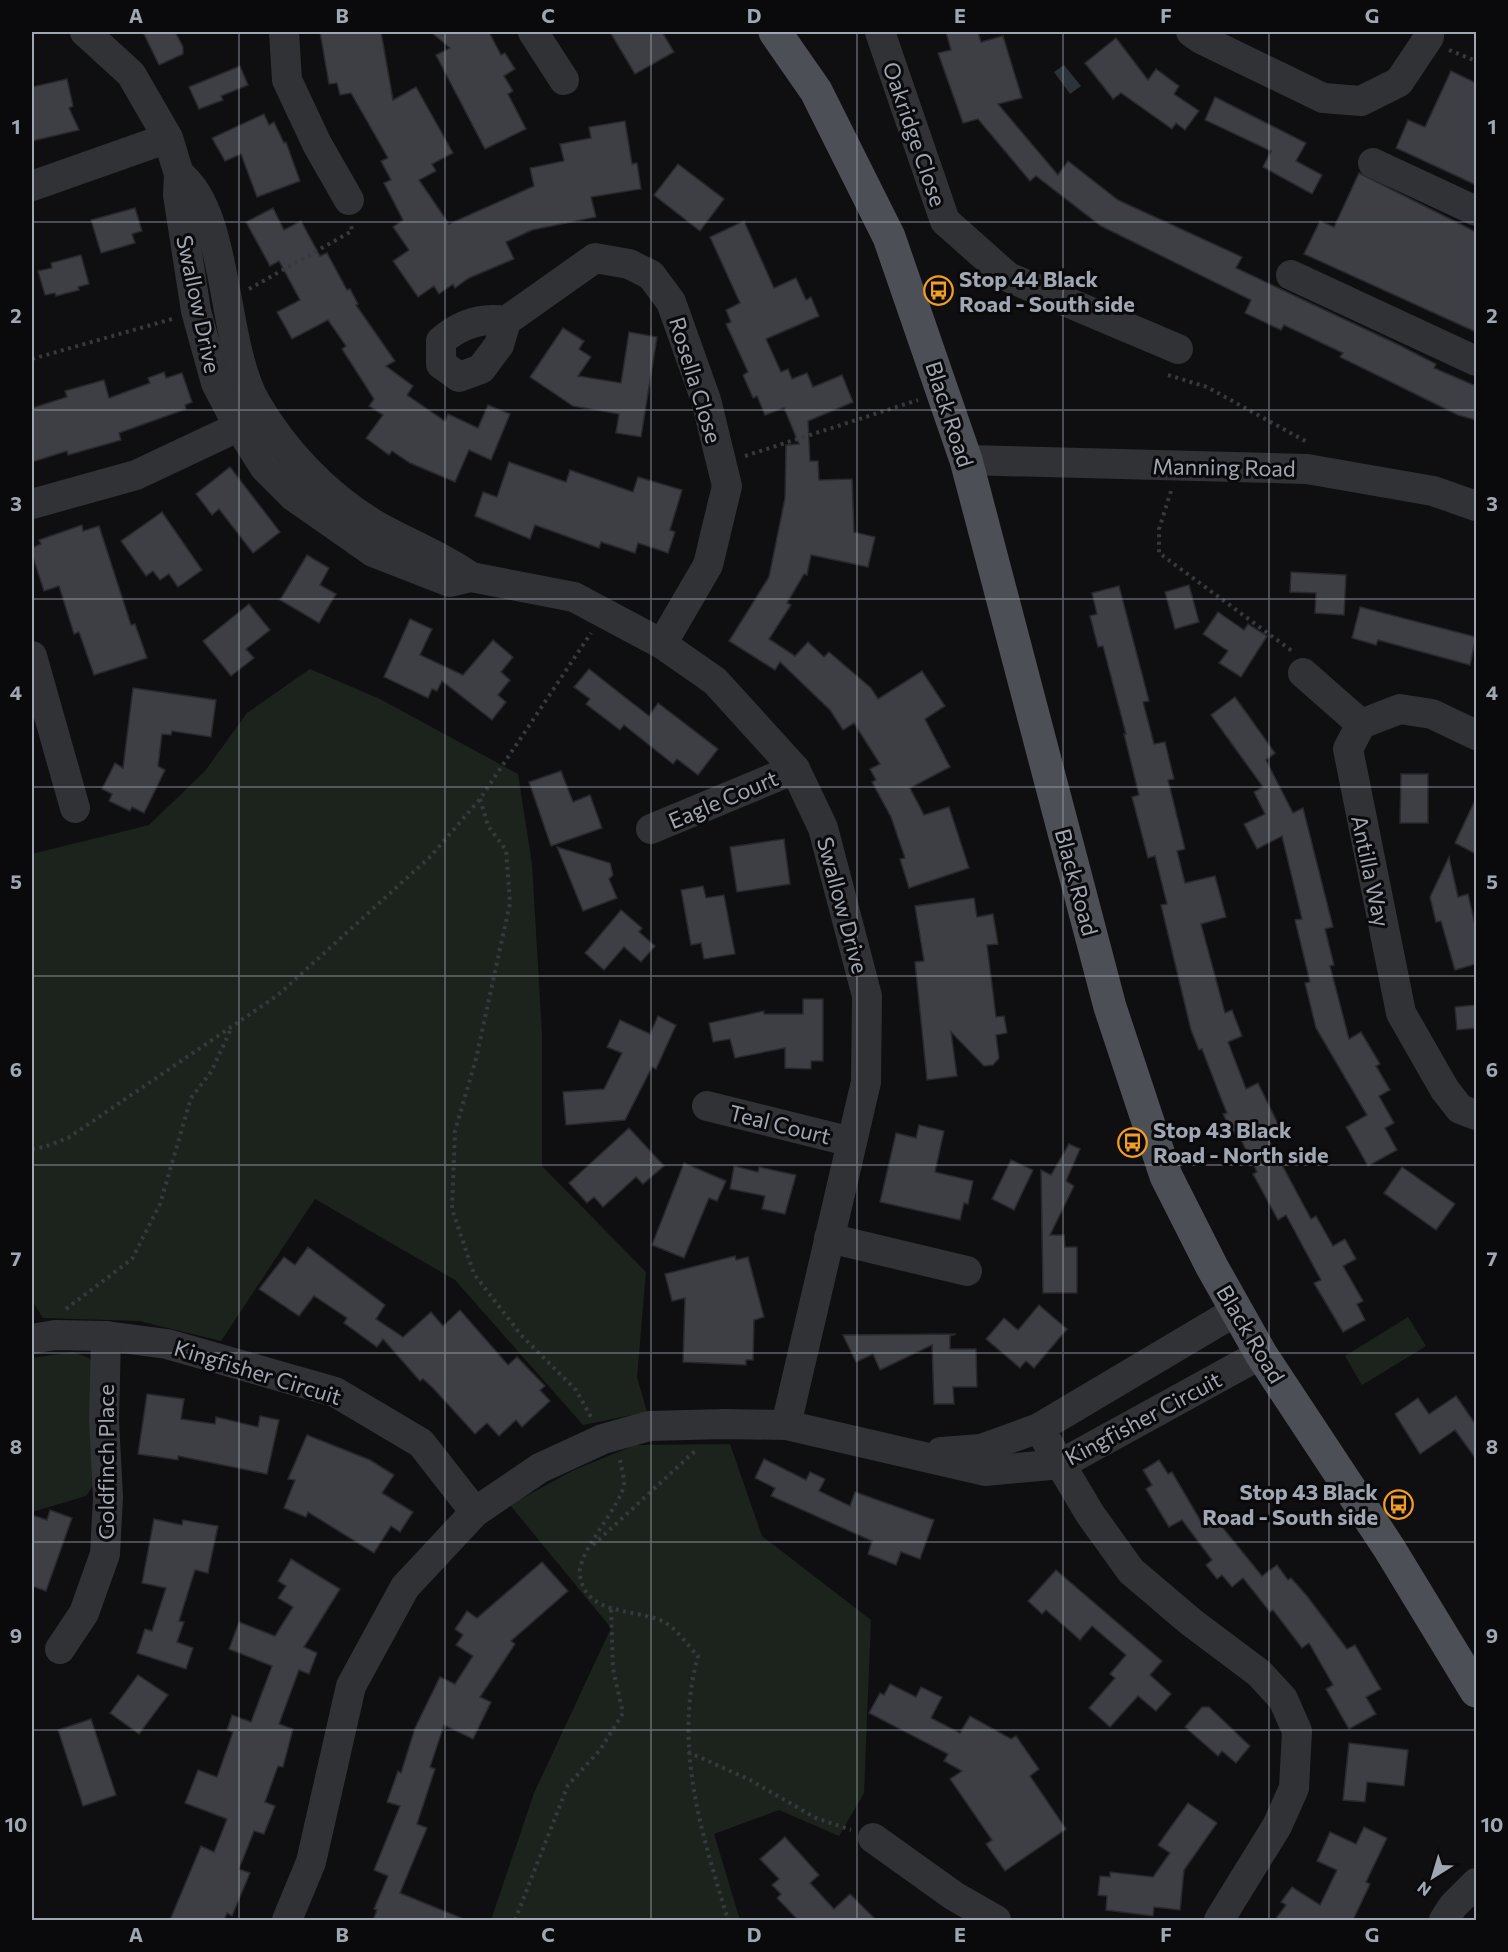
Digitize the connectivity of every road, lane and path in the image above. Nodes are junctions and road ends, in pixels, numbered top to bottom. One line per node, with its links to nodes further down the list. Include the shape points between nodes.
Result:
1 (85, 32): 9 (street, Swallow Drive, via 131,74)
2 (284, 32): 13 (street, via 287,80)
3 (533, 32): 8 (street)
4 (775, 32): 22 (main road, Black Road, via 816,91 889,237)
5 (880, 32): 21 (street, Oakridge Close, via 945,221 1008,277)
6 (1191, 32): 7 (street, via 1323,98 1361,101 1399,82)
7 (1429, 32)
8 (564, 80)
9 (168, 138): 11 (street, Swallow Drive); 12 (street)
10 (1373, 163): 14 (street)
11 (179, 174): 16 (street, Swallow Drive, via 192,184 201,200); 17 (street, Swallow Drive, via 178,195)
12 (32, 186)
13 (349, 200): 16 (path, via 352,231)
14 (1476, 211)
15 (1291, 276): 20 (street)
16 (227, 301): 23 (street, Swallow Drive, via 238,361 256,402)
17 (196, 311): 19 (path); 23 (street, Swallow Drive, via 216,383)
18 (506, 321): 26 (street, Rosella Close, via 595,258 629,264 651,275 671,302 706,400)
19 (32, 359)
20 (1476, 361)
21 (1173, 362): 24 (path, via 1207,387)
22 (943, 392): 25 (main road, Black Road); 26 (path)
23 (251, 421): 28 (street, via 136,475); 30 (street, Swallow Drive, via 265,468 293,496 373,552 450,582 471,577 574,597)
24 (1317, 444)
25 (966, 460): 27 (street, Manning Road); 47 (main road, Black Road, via 1110,1007 1166,1176)
26 (721, 464): 31 (street, Rosella Close, via 727,486 708,565)
27 (1183, 466): 29 (street, Manning Road, via 1307,469 1433,491); 33 (path, via 1165,501 1159,552 1288,648 1299,659)
28 (32, 504)
29 (1476, 506)
30 (605, 612): 31 (street, Swallow Drive); 37 (path)
31 (662, 644): 36 (street, Swallow Drive, via 716,681)
32 (32, 656): 38 (street)
33 (1303, 673): 34 (street)
34 (1361, 724): 35 (street, via 1400,709 1432,714); 42 (street, Antilla Way, via 1348,749 1401,1013 1445,1090 1460,1109)
35 (1476, 735)
36 (795, 769): 39 (street, Eagle Court); 43 (street, Swallow Drive, via 823,828 867,996 866,1082)
37 (480, 799): 40 (path, via 431,856 279,995); 54 (path, via 488,826 506,850 510,903 476,1059 455,1131 452,1209 474,1274 521,1335 576,1390)
38 (75, 808)
39 (651, 829)
40 (232, 1026): 44 (path, via 68,1138); 49 (path, via 211,1072 191,1098 160,1203 132,1259 66,1309)
41 (707, 1106): 43 (street, Teal Court)
42 (1476, 1115)
43 (852, 1142): 45 (street, Swallow Drive)
44 (32, 1149)
45 (829, 1238): 46 (street); 52 (street, Swallow Drive)
46 (967, 1271)
47 (1236, 1311): 50 (main road, Black Road); 53 (street, Kingfisher Circuit)
48 (106, 1336): 49 (street, Kingfisher Circuit); 57 (street, Kingfisher Circuit, via 167,1344 335,1392 420,1443); 60 (street, Goldfinch Place, via 105,1554 84,1613)
49 (43, 1337)
50 (1261, 1354): 56 (street, Kingfisher Circuit); 61 (main road, Black Road, via 1389,1548)
51 (725, 1424): 52 (street, Kingfisher Circuit); 54 (street, Kingfisher Circuit, via 649,1426); 58 (path)
52 (786, 1425): 55 (street, Kingfisher Circuit)
53 (1039, 1428): 55 (street, Kingfisher Circuit, via 981,1449); 56 (street)
54 (603, 1439): 57 (street, Kingfisher Circuit, via 540,1467); 58 (path, via 620,1460 625,1485)
55 (915, 1454): 56 (street, Kingfisher Circuit, via 985,1471)
56 (1061, 1464): 69 (street, via 1090,1514 1131,1571 1259,1674 1283,1700 1297,1731 1294,1788 1277,1826)
57 (475, 1512): 65 (street, Kingfisher Circuit, via 405,1587 351,1686 311,1862)
58 (590, 1547): 59 (path, via 578,1569 581,1587 594,1602)
59 (611, 1609): 62 (path, via 637,1612 664,1622 698,1656 691,1681); 66 (path, via 613,1669 623,1713 600,1750 568,1785)
60 (60, 1650)
61 (1476, 1690)
62 (687, 1751): 63 (path, via 750,1780 816,1818); 67 (path, via 701,1832)
63 (873, 1838): 68 (street, via 954,1896)
64 (1476, 1883): 70 (street)
65 (287, 1920)
66 (515, 1920)
67 (728, 1920)
68 (996, 1920)
69 (1219, 1920)
70 (1444, 1920)

